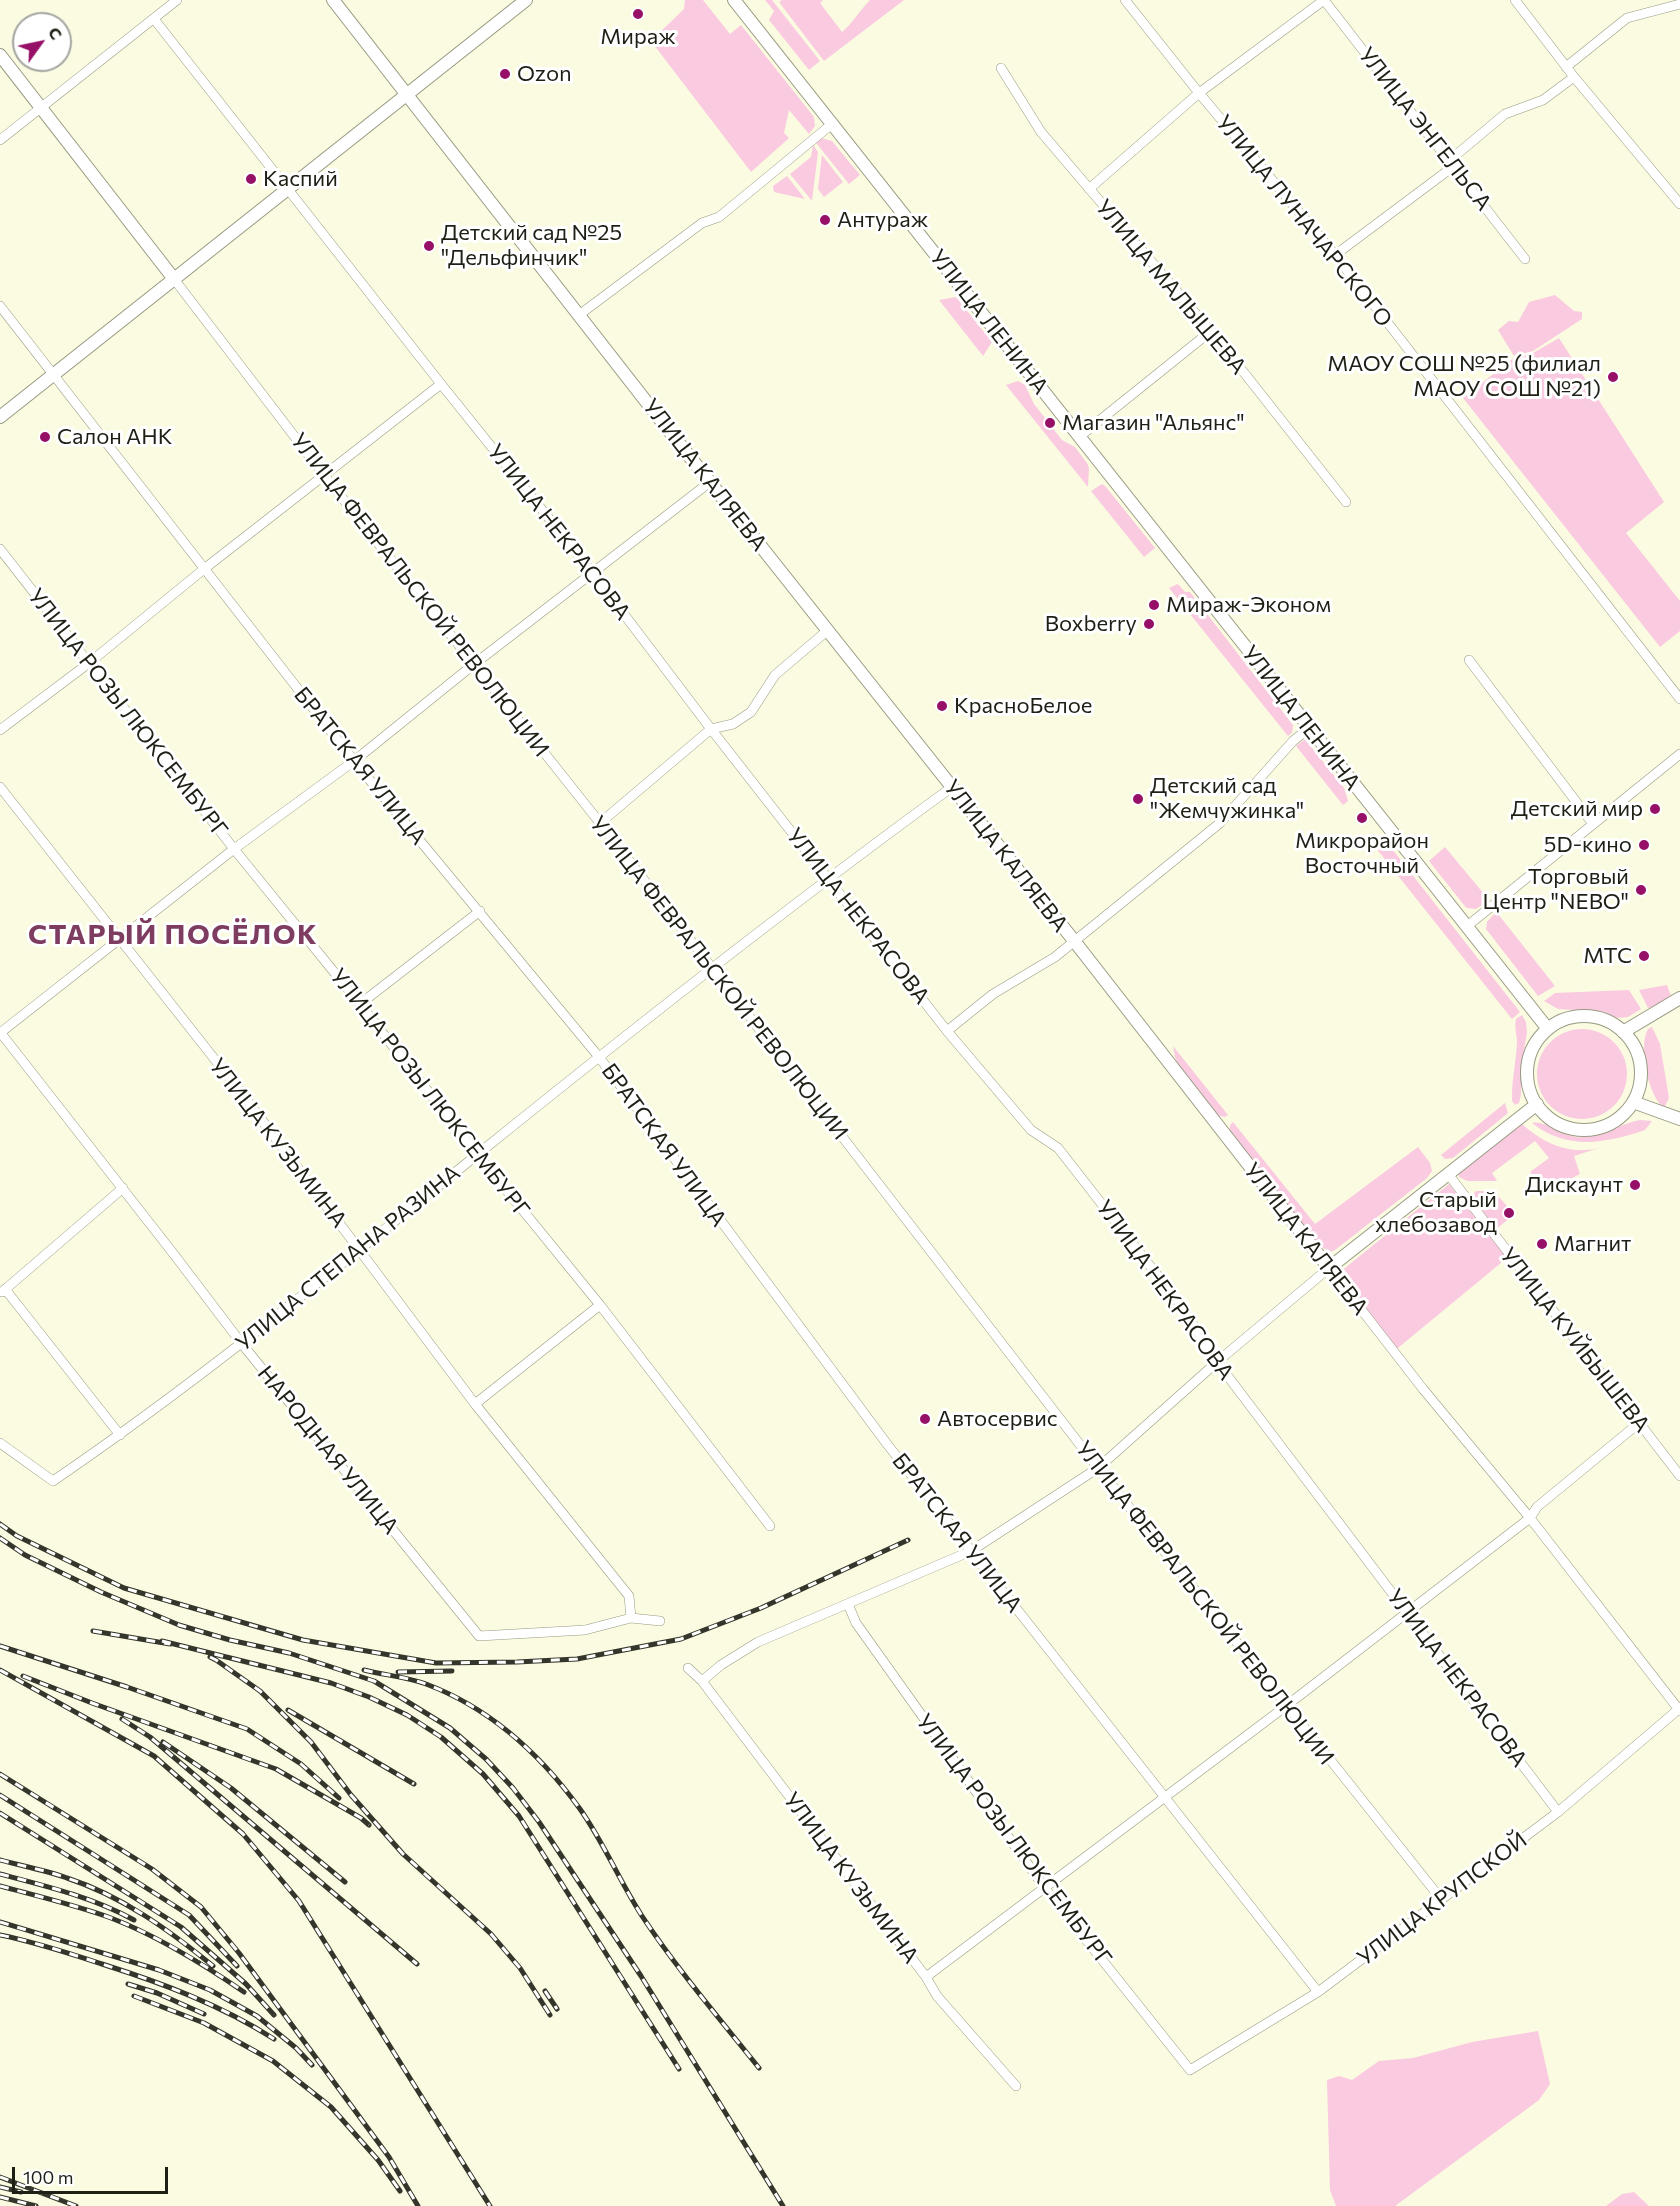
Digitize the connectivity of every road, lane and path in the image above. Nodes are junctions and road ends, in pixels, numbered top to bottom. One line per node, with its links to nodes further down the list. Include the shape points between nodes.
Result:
1 (177, 0): 9 (street)
2 (333, 0): 15 (street, УЛИЦА КАЛЯЕВА)
3 (526, 0): 15 (street)
4 (734, 0): 17 (street, УЛИЦА ЛЕНИНА)
5 (1125, 0): 14 (street, УЛИЦА ЛУНАЧАРСКОГО)
6 (1324, 0): 14 (street); 19 (street, УЛИЦА ЭНГЕЛЬСА)
7 (1515, 0): 11 (street)
8 (1680, 4): 11 (street, via 1627,18)
9 (154, 19): 16 (street); 20 (street, УЛИЦА НЕКРАСОВА)
10 (0, 55): 16 (street, УЛИЦА ФЕВРАЛЬСКОЙ РЕВОЛЮЦИИ)
11 (1566, 67): 13 (street)
12 (1001, 68): 21 (street, УЛИЦА МАЛЫШЕВА, via 1041,132)
13 (1574, 77): 19 (street, via 1543,100 1505,114); 22 (street)
14 (1199, 93): 21 (street); 23 (street, УЛИЦА ЛУНАЧАРСКОГО)
15 (406, 95): 20 (street); 27 (street, УЛИЦА КАЛЯЕВА)
16 (42, 108): 18 (street); 25 (street, УЛИЦА ФЕВРАЛЬСКОЙ РЕВОЛЮЦИИ)
17 (832, 124): 27 (street, via 719,217 702,223); 32 (street, УЛИЦА ЛЕНИНА)
18 (0, 140)
19 (1452, 163): 23 (street); 24 (street, УЛИЦА ЭНГЕЛЬСА)
20 (288, 189): 25 (street); 30 (street, УЛИЦА НЕКРАСОВА)
21 (1089, 189): 28 (street, УЛИЦА МАЛЫШЕВА)
22 (1680, 204)
23 (1335, 255): 43 (street, УЛИЦА ЛУНАЧАРСКОГО)
24 (1526, 259)
25 (174, 279): 29 (street); 33 (street, УЛИЦА ФЕВРАЛЬСКОЙ РЕВОЛЮЦИИ)
26 (0, 306): 29 (street, БРАТСКАЯ УЛИЦА)
27 (579, 315): 34 (street, УЛИЦА КАЛЯЕВА)
28 (1211, 332): 32 (street); 35 (street, УЛИЦА МАЛЫШЕВА)
29 (53, 375): 31 (street); 37 (street, БРАТСКАЯ УЛИЦА)
30 (441, 384): 33 (street); 38 (street, УЛИЦА НЕКРАСОВА)
31 (0, 417)
32 (1079, 437): 44 (street, УЛИЦА ЛЕНИНА)
33 (324, 475): 37 (street); 42 (street, УЛИЦА ФЕВРАЛЬСКОЙ РЕВОЛЮЦИИ)
34 (710, 482): 38 (street); 39 (street, УЛИЦА КАЛЯЕВА)
35 (1346, 502)
36 (0, 549): 41 (street, УЛИЦА РОЗЫ ЛЮКСЕМБУРГ)
37 (204, 568): 41 (street); 48 (street, БРАТСКАЯ УЛИЦА)
38 (592, 572): 42 (street); 45 (street, УЛИЦА НЕКРАСОВА)
39 (828, 630): 45 (street, via 775,675 751,712 733,724); 50 (street, УЛИЦА КАЛЯЕВА)
40 (1469, 660): 52 (street)
41 (89, 663): 46 (street); 53 (street, УЛИЦА РОЗЫ ЛЮКСЕМБУРГ)
42 (473, 665): 48 (street); 51 (street, УЛИЦА ФЕВРАЛЬСКОЙ РЕВОЛЮЦИИ)
43 (1680, 699)
44 (1309, 728): 56 (street, УЛИЦА ЛЕНИНА); 58 (street, via 1220,823)
45 (711, 729): 51 (street); 54 (street, УЛИЦА НЕКРАСОВА)
46 (0, 730)
47 (1680, 754): 52 (street)
48 (354, 761): 53 (street); 55 (street, БРАТСКАЯ УЛИЦА)
49 (0, 787): 57 (street, УЛИЦА КУЗЬМИНА)
50 (952, 787): 54 (street, УЛИЦА СТЕПАНА РАЗИНА); 58 (street, УЛИЦА КАЛЯЕВА)
51 (600, 823): 59 (street, УЛИЦА ФЕВРАЛЬСКОЙ РЕВОЛЮЦИИ)
52 (1593, 824): 56 (street)
53 (234, 849): 57 (street); 61 (street, УЛИЦА РОЗЫ ЛЮКСЕМБУРГ)
54 (828, 877): 59 (street, УЛИЦА СТЕПАНА РАЗИНА); 63 (street, УЛИЦА НЕКРАСОВА)
55 (480, 911): 61 (street); 66 (street, БРАТСКАЯ УЛИЦА)
56 (1470, 932): 62 (street, УЛИЦА ЛЕНИНА)
57 (119, 941): 65 (street); 73 (street, УЛИЦА КУЗЬМИНА)
58 (1075, 942): 63 (street, via 993,994); 74 (street, УЛИЦА КАЛЯЕВА)
59 (711, 967): 66 (street, УЛИЦА СТЕПАНА РАЗИНА); 83 (street, УЛИЦА ФЕВРАЛЬСКОЙ РЕВОЛЮЦИИ)
60 (1680, 998): 64 (street)
61 (360, 1004): 70 (street, УЛИЦА РОЗЫ ЛЮКСЕМБУРГ)
62 (1548, 1029): 64 (street, via 1565,1020 1589,1017 1607,1021); 68 (street, via 1534,1046 1528,1064 1528,1082)
63 (947, 1031): 78 (street, УЛИЦА НЕКРАСОВА, via 1031,1130 1058,1148 1179,1304)
64 (1623, 1032): 67 (street, via 1640,1065 1640,1084)
65 (0, 1033): 72 (street, НАРОДНАЯ УЛИЦА)
66 (599, 1057): 70 (street, УЛИЦА СТЕПАНА РАЗИНА); 87 (street, БРАТСКАЯ УЛИЦА)
67 (1633, 1102): 68 (street, via 1613,1122 1587,1130 1560,1125); 69 (street)
68 (1537, 1104): 71 (street)
69 (1680, 1119)
70 (477, 1155): 73 (street, УЛИЦА СТЕПАНА РАЗИНА); 76 (street, УЛИЦА РОЗЫ ЛЮКСЕМБУРГ)
71 (1448, 1174): 74 (street); 80 (street, УЛИЦА КУЙБЫШЕВА)
72 (123, 1188): 75 (street); 77 (street, НАРОДНАЯ УЛИЦА)
73 (361, 1250): 77 (street, УЛИЦА СТЕПАНА РАЗИНА); 79 (street, УЛИЦА КУЗЬМИНА)
74 (1329, 1268): 78 (street); 85 (street, УЛИЦА КАЛЯЕВА)
75 (2, 1291): 81 (street)
76 (600, 1305): 79 (street); 86 (street, УЛИЦА РОЗЫ ЛЮКСЕМБУРГ)
77 (242, 1344): 81 (street, УЛИЦА СТЕПАНА РАЗИНА); 90 (street, НАРОДНАЯ УЛИЦА, via 480,1636 585,1630)
78 (1217, 1362): 83 (street); 89 (street, УЛИЦА НЕКРАСОВА)
79 (475, 1404): 90 (street, УЛИЦА КУЗЬМИНА, via 629,1596)
80 (1639, 1423): 84 (street, УЛИЦА КУЙБЫШЕВА); 85 (street, via 1537,1507)
81 (120, 1435): 82 (street, УЛИЦА СТЕПАНА РАЗИНА, via 53,1480)
82 (0, 1443)
83 (1098, 1468): 87 (street); 94 (street, УЛИЦА ФЕВРАЛЬСКОЙ РЕВОЛЮЦИИ)
84 (1680, 1476)
85 (1530, 1518): 89 (street); 95 (street, УЛИЦА КАЛЯЕВА)
86 (770, 1526)
87 (971, 1551): 88 (street); 96 (street, БРАТСКАЯ УЛИЦА)
88 (848, 1604): 93 (street, via 758,1642); 98 (street, УЛИЦА РОЗЫ ЛЮКСЕМБУРГ, via 856,1623)
89 (1407, 1612): 94 (street); 97 (street, УЛИЦА НЕКРАСОВА)
90 (631, 1618): 91 (street, НАРОДНАЯ УЛИЦА)
91 (660, 1621)
92 (688, 1668): 93 (street, УЛИЦА КУЗЬМИНА)
93 (702, 1681): 100 (street, УЛИЦА КУЗЬМИНА)
94 (1286, 1706): 96 (street); 99 (street, УЛИЦА ФЕВРАЛЬСКОЙ РЕВОЛЮЦИИ)
95 (1680, 1709): 97 (street, УЛИЦА КРУПСКОЙ)
96 (1164, 1797): 98 (street); 101 (street, БРАТСКАЯ УЛИЦА)
97 (1558, 1812): 99 (street, УЛИЦА КРУПСКОЙ)
98 (1044, 1887): 100 (street); 102 (street, УЛИЦА РОЗЫ ЛЮКСЕМБУРГ)
99 (1441, 1899): 101 (street, УЛИЦА КРУПСКОЙ)
100 (926, 1977): 103 (street, УЛИЦА КУЗЬМИНА, via 937,1996)
101 (1318, 1992): 102 (street, УЛИЦА КРУПСКОЙ)
102 (1190, 2070)
103 (1016, 2086)

